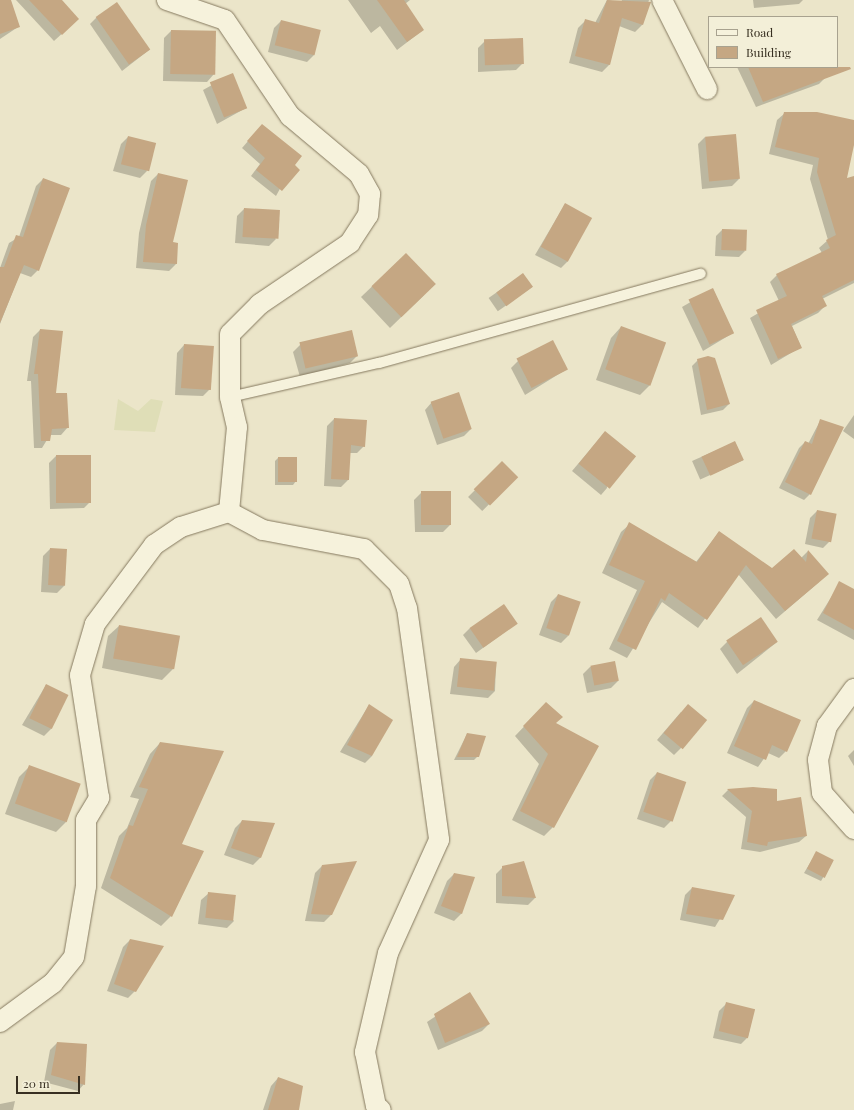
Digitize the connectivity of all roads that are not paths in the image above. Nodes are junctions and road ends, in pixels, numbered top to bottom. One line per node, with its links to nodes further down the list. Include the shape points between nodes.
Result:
1 (167, 0): 5 (street, via 225,20 290,116 359,174 370,194 368,215 350,243 260,304 230,334)
2 (662, 0): 3 (street)
3 (707, 89)
4 (702, 274): 5 (lane, via 379,363)
5 (230, 397): 6 (street, via 237,427)
6 (229, 512): 9 (street, via 181,527 154,545 95,624 80,675 99,798 86,820 86,886 74,957 53,983); 10 (street, via 263,530 364,549 399,584 406,608 439,840 388,953 366,1052 376,1106)
7 (854, 689): 8 (street, via 827,726 818,760 822,793)
8 (854, 829)
9 (0, 1022)
10 (380, 1110)

